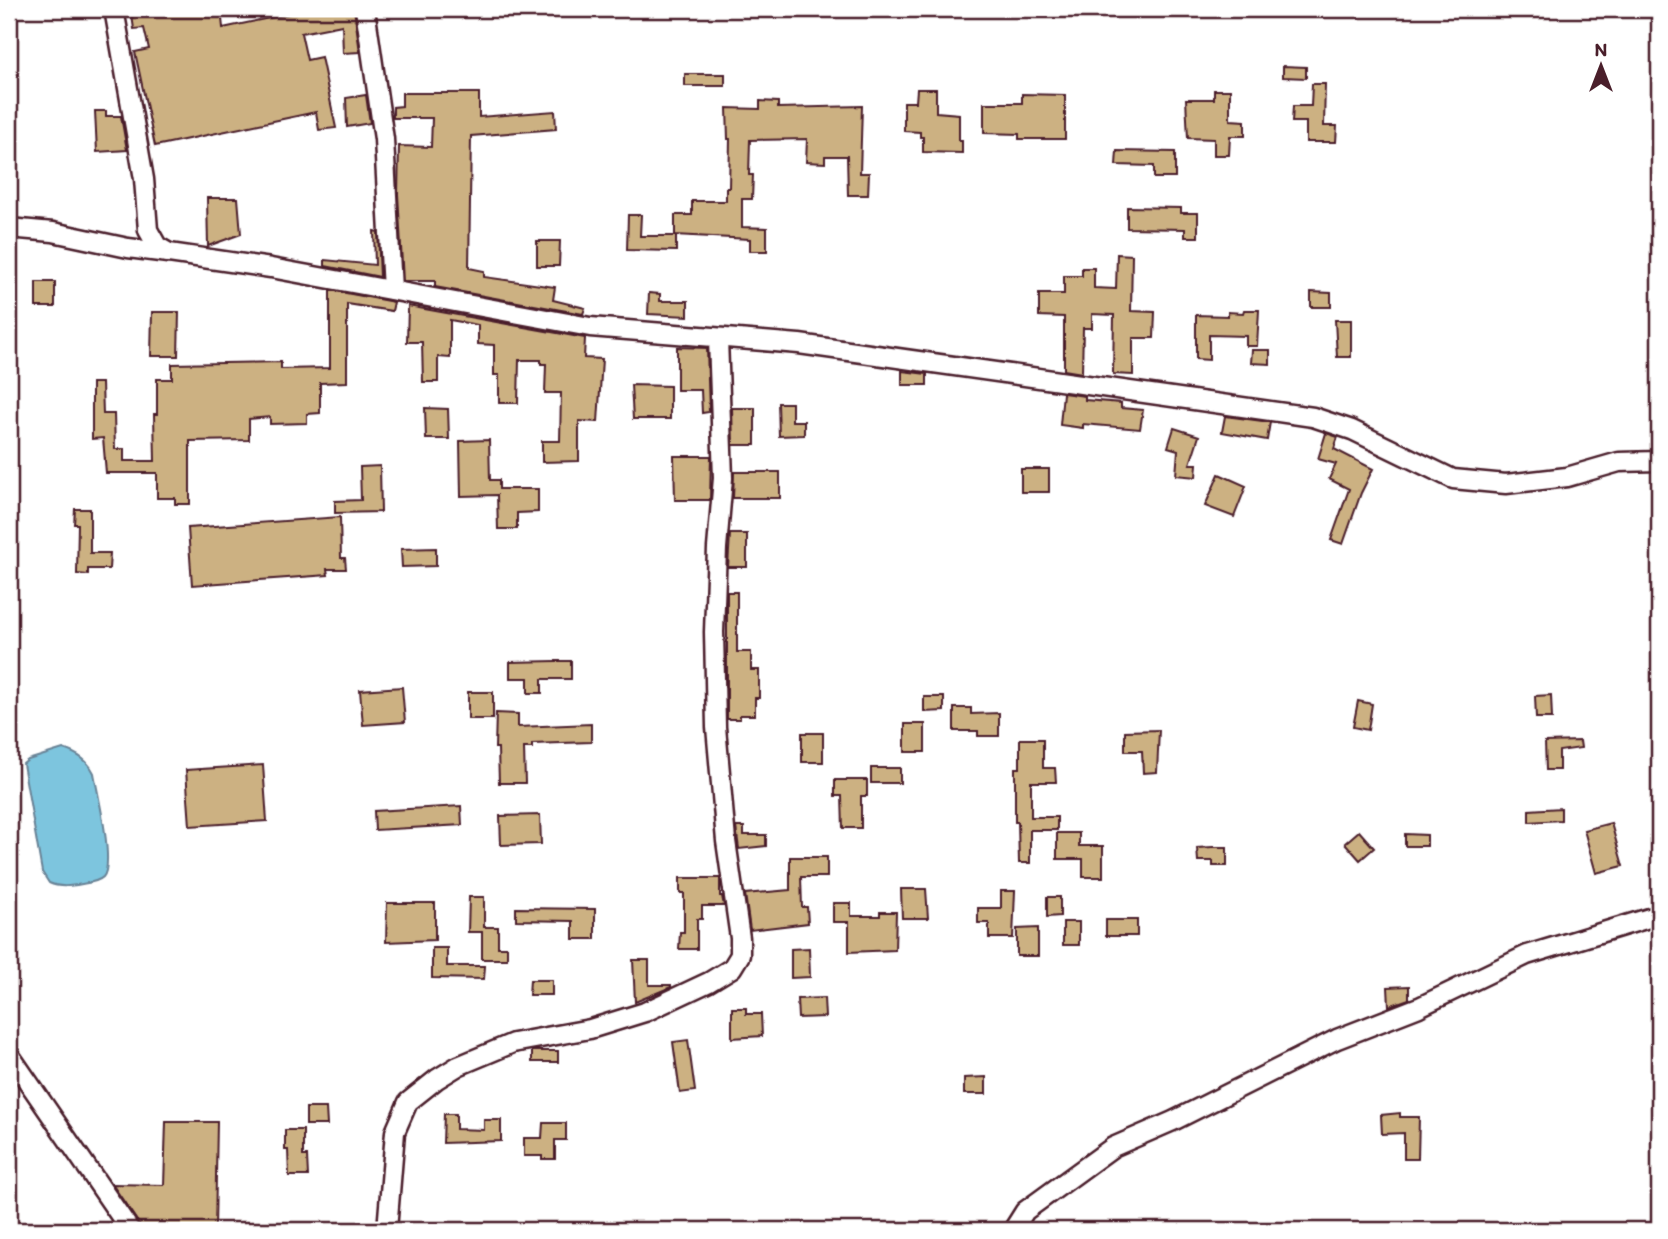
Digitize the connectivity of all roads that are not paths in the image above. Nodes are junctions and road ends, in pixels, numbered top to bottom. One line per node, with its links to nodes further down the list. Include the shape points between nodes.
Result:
1 (114, 9): 4 (street, via 144,179 148,230 157,246)
2 (365, 9): 5 (street, via 384,139)
3 (9, 229): 4 (street, via 53,232)
4 (169, 253): 5 (street)
5 (392, 290): 6 (street, via 590,327)
6 (718, 339): 7 (street, via 895,356 1313,417 1352,430 1454,479 1506,484 1567,477 1619,462); 11 (street, via 723,478 714,632 716,727 740,955 733,968 645,1012 590,1029 513,1043 458,1066 427,1087 408,1102 395,1132)
7 (1659, 461)
8 (1659, 915): 12 (street, via 1528,955 1419,1007 1337,1039 1113,1147 1025,1211)
9 (9, 1054): 10 (street)
10 (130, 1230)
11 (387, 1230)
12 (1013, 1230)

